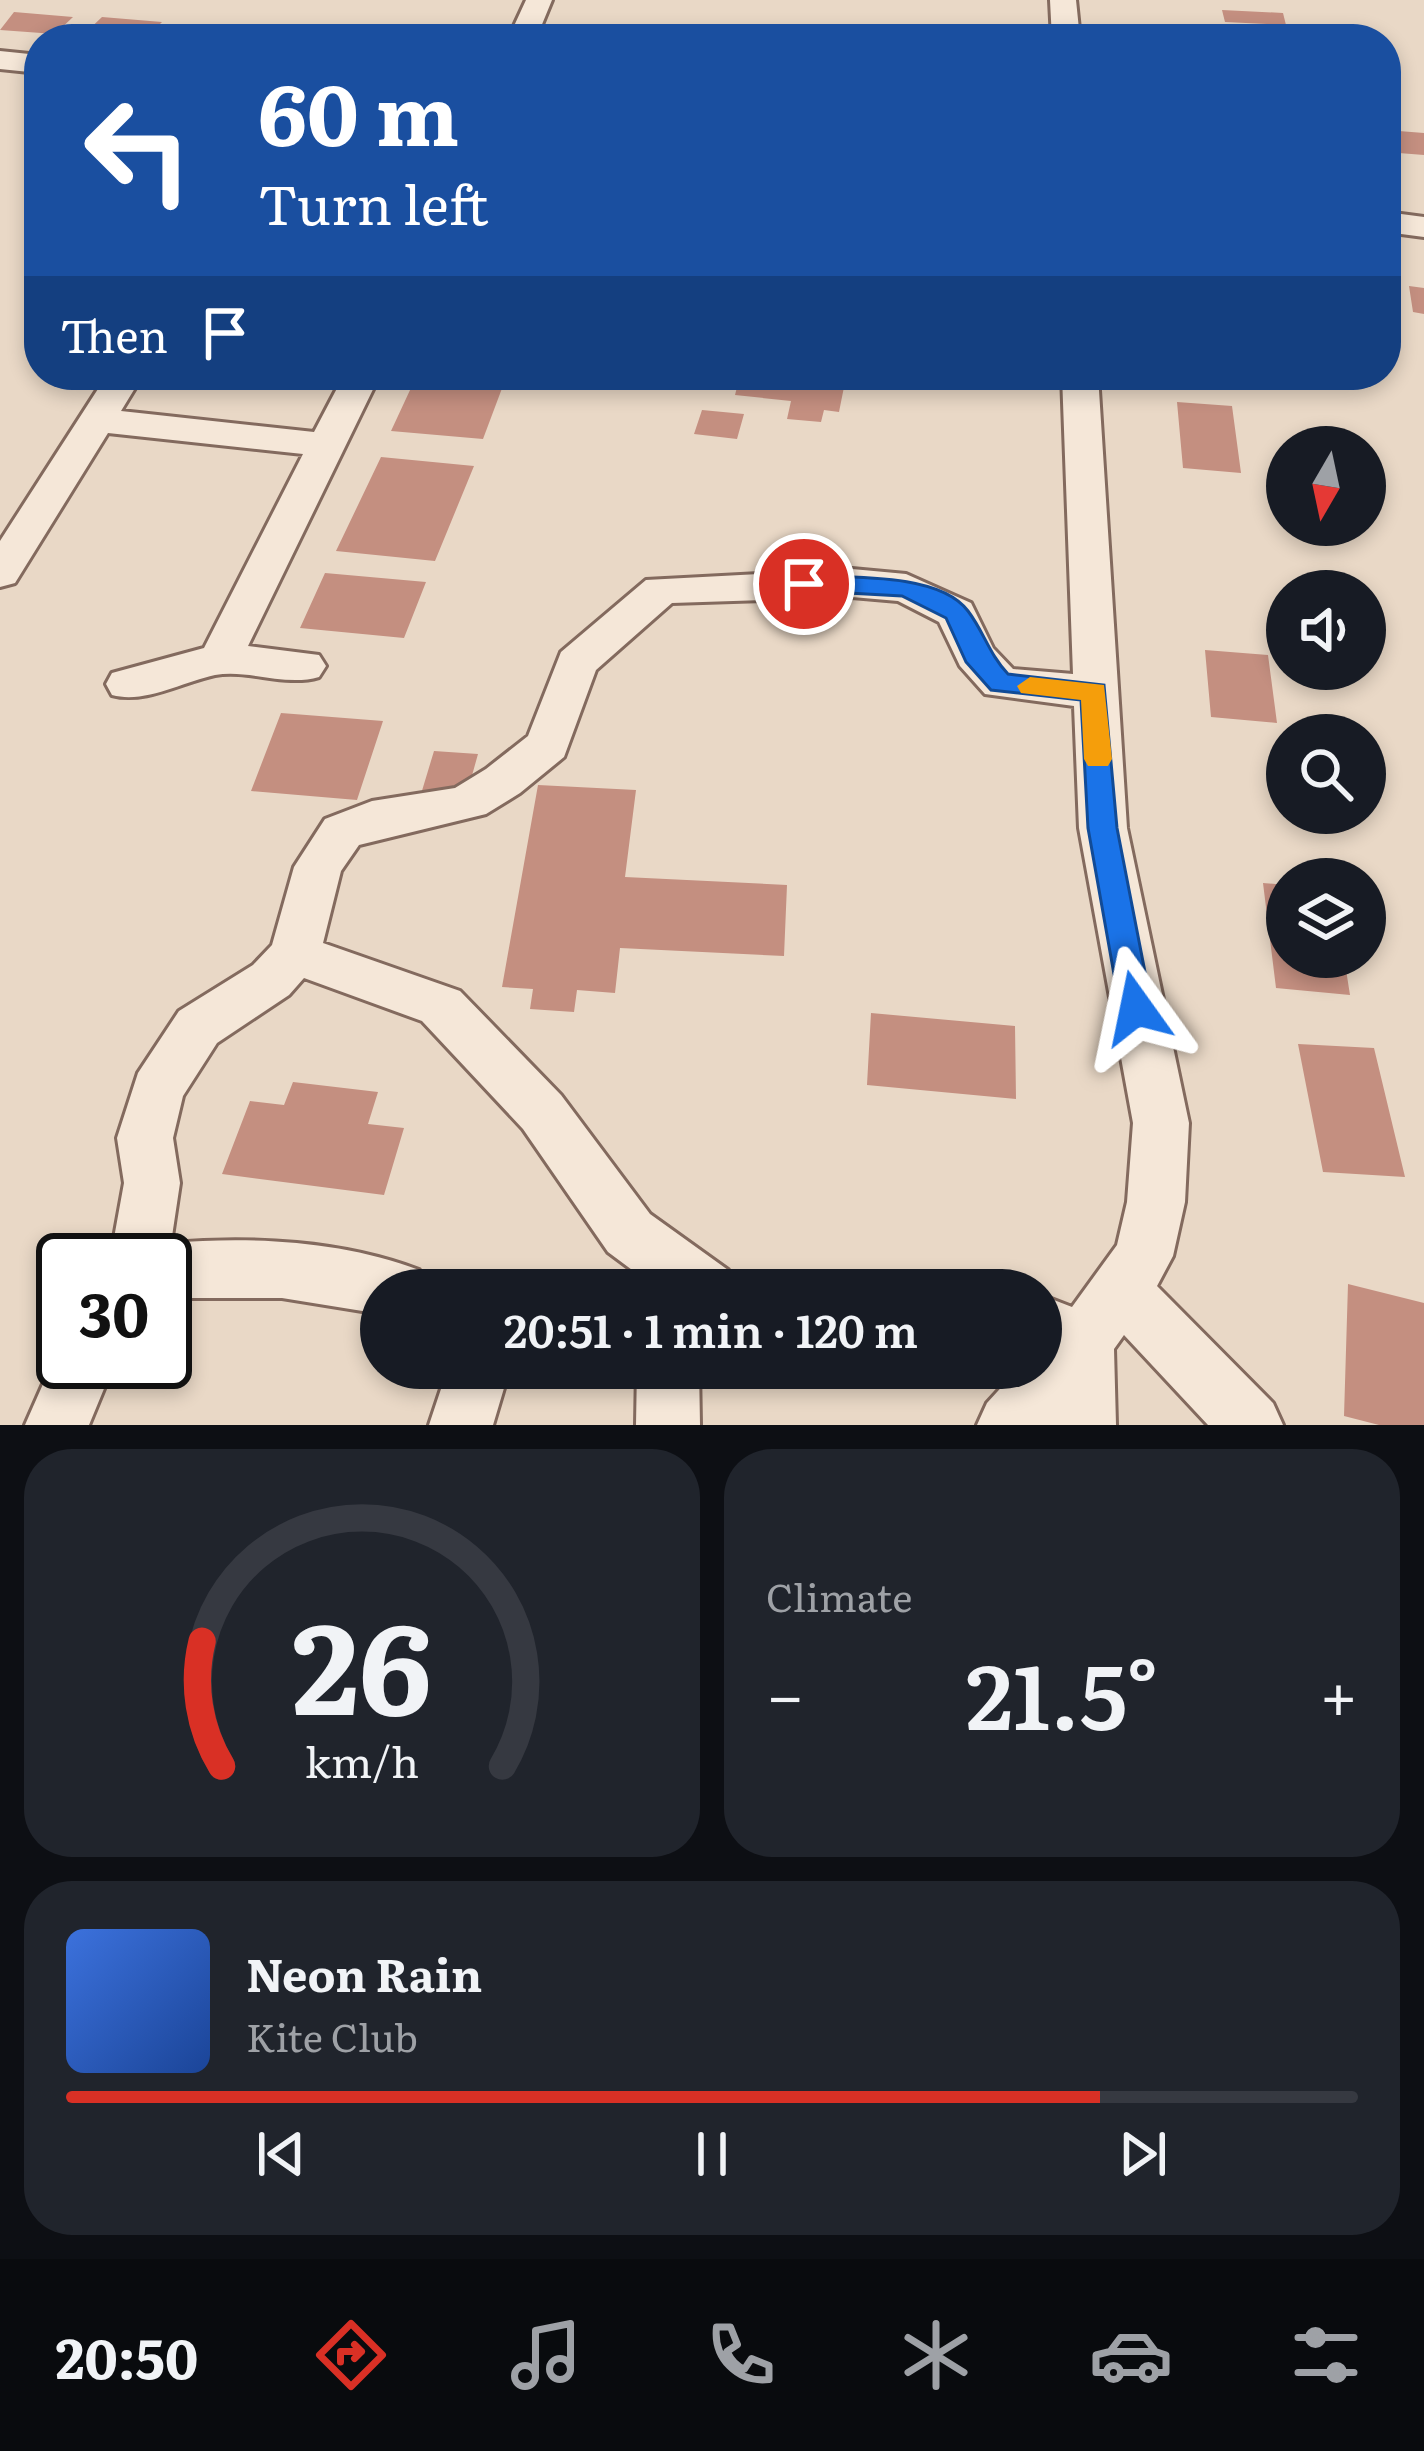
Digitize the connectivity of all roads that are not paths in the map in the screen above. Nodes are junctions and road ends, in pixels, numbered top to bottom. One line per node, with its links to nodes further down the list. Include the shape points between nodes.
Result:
1 (115, 390): 4 (street)
2 (354, 390): 5 (street)
3 (1081, 390): 10 (street)
4 (95, 420): 5 (street); 6 (street)
5 (327, 445): 7 (street)
6 (0, 574)
7 (220, 659): 8 (street); 9 (street)
8 (304, 666)
9 (128, 684)
10 (1094, 692): 11 (street, via 1001,683 975,656 956,613 906,588 661,590 576,663 548,745 503,781 469,802 372,818 342,832 319,867); 16 (street, via 1102,828 1161,1123 1144,1256)
11 (295, 953): 12 (street, via 271,980 198,1027 157,1090 145,1138 152,1183); 14 (street, via 441,1006 542,1112 628,1233)
12 (144, 1233)
13 (192, 1268): 15 (street)
14 (678, 1269)
15 (360, 1281)
16 (1120, 1289): 17 (street); 26 (street)
17 (1063, 1333): 24 (street, via 1028,1410); 25 (street)
18 (72, 1389): 21 (street)
19 (472, 1389): 22 (street)
20 (673, 1389): 23 (street)
21 (57, 1425)
22 (461, 1425)
23 (668, 1425)
24 (1009, 1425)
25 (1084, 1425)
26 (1251, 1425)

